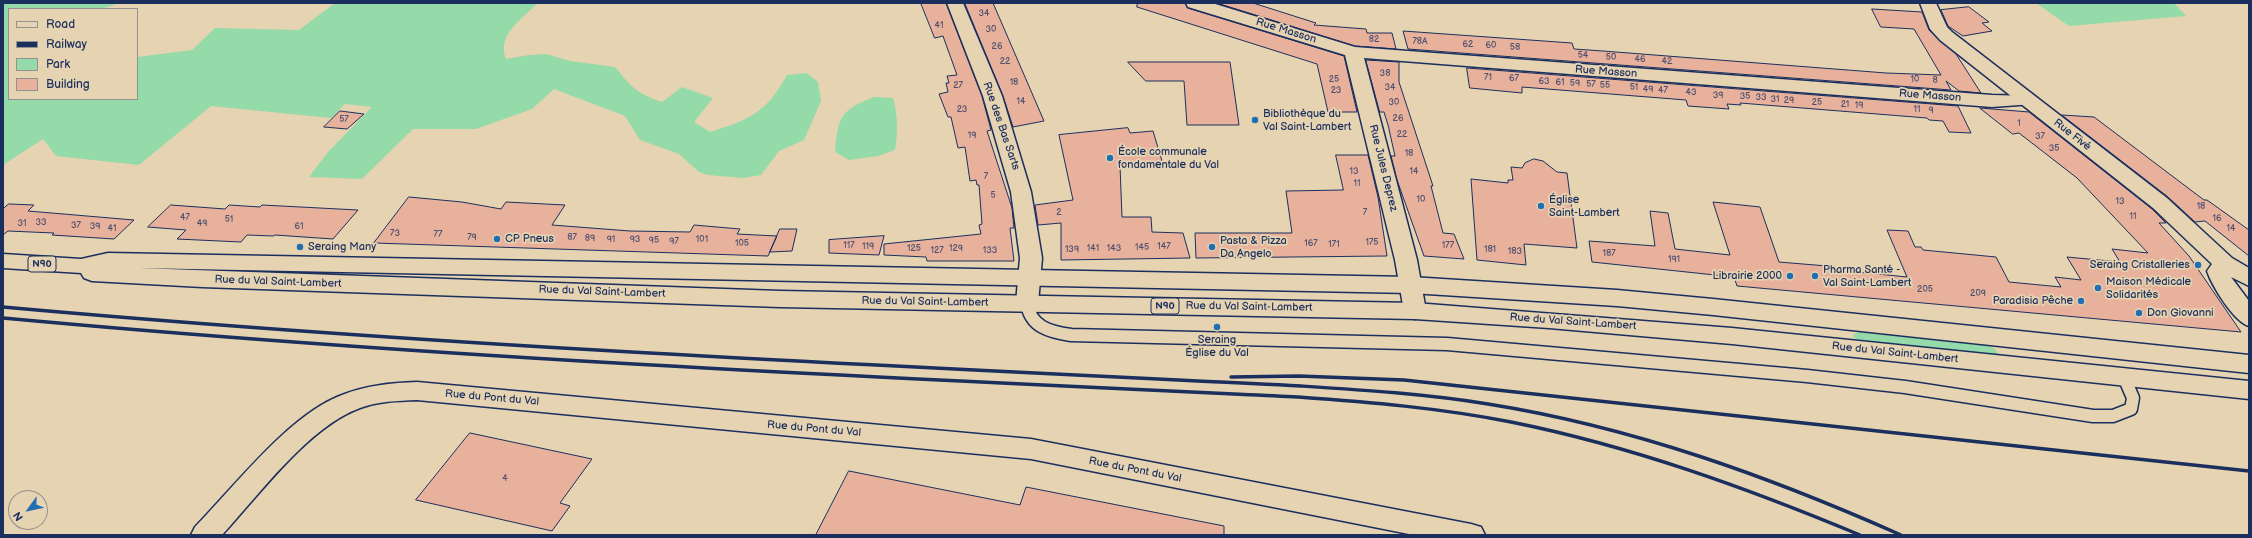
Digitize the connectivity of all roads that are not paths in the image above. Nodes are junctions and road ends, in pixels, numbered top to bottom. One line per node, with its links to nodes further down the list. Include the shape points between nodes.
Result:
1 (955, 3): 9 (main road, Rue des Bas Sarts, via 1014,161 1031,257)
2 (1194, 3): 4 (main road, Rue Masson)
3 (1928, 3): 5 (main road, Rue Fivé, via 1939,29 1946,36)
4 (1354, 52): 5 (main road, Rue Masson, via 1985,100); 11 (main road, Rue Jules Deprez)
5 (2026, 100): 7 (main road, Rue Fivé, via 2160,203)
6 (3, 261): 8 (main road, Rue du Val Saint-Lambert / N90)
7 (2224, 263): 10 (main road, Rue Fivé); 14 (main road, via 2218,271 2221,280)
8 (81, 266): 9 (main road, Rue du Val Saint-Lambert / N90, via 108,260); 12 (main road, Rue du Val Saint-Lambert / N90, via 94,274 194,279 780,299)
9 (1029, 278): 11 (main road, Rue du Val Saint-Lambert / N90); 12 (main road, Rue des Bas Sarts)
10 (2249, 278)
11 (1411, 285): 13 (main road, Rue Jules Deprez); 15 (main road, Rue du Val Saint-Lambert / N90, via 1713,307)
12 (1027, 303): 13 (main road, Rue du Val Saint-Lambert / N90); 16 (lane, via 1027,310 1039,327 1071,336 1447,344 1807,376 1905,387 2106,417 2122,415 2131,409 2133,398)
13 (1416, 311): 16 (main road, Rue du Val Saint-Lambert / N90, via 1732,336)
14 (2249, 318)
15 (2249, 364)
16 (2124, 377): 17 (main road, Rue du Val Saint-Lambert / N90)
17 (2249, 390)
18 (205, 535): 19 (main road, Rue du Pont du Val, via 301,433 326,413 357,398 389,390 1032,450)
19 (1471, 535)

